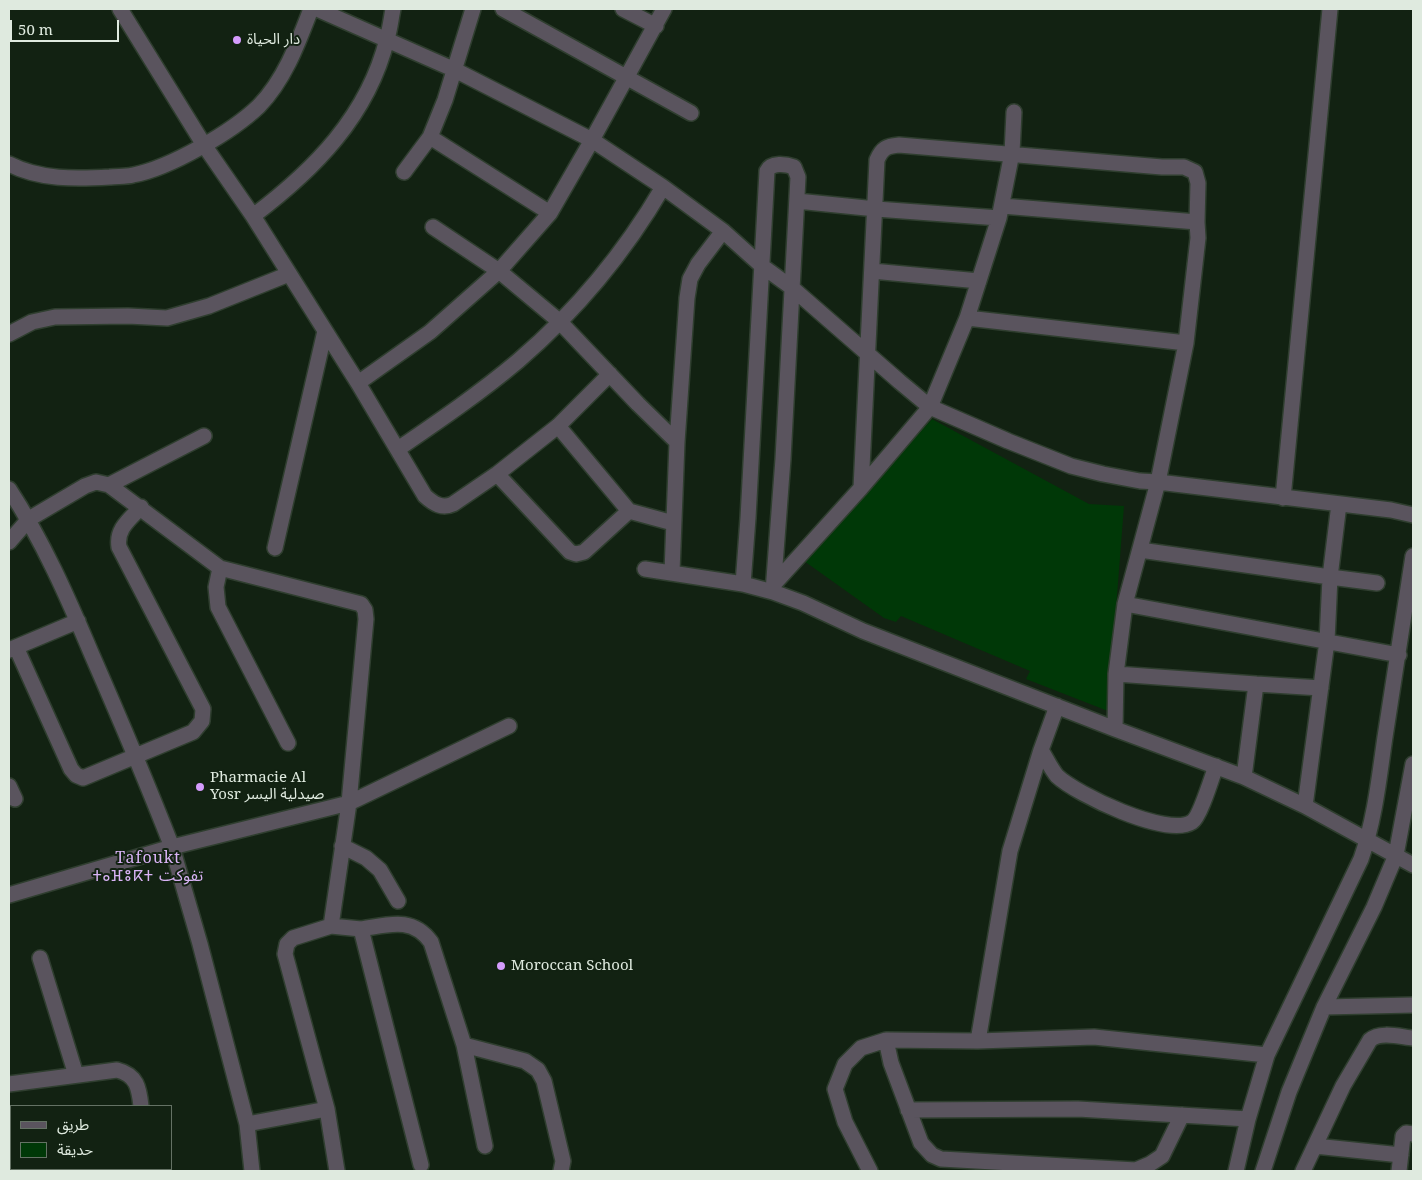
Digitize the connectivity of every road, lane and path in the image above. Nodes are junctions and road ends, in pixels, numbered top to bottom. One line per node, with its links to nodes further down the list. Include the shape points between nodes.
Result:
1 (120, 9): 18 (street)
2 (311, 9): 18 (street, via 296,49 278,81 259,105 230,131)
3 (317, 9): 11 (street)
4 (392, 9): 11 (street)
5 (472, 9): 12 (street)
6 (503, 9): 13 (street)
7 (623, 9): 10 (street)
8 (664, 9): 10 (street)
9 (1330, 9): 55 (street)
10 (656, 26): 13 (street)
11 (387, 40): 12 (street); 27 (street, via 367,92 334,144 297,182)
12 (455, 70): 16 (street); 17 (street)
13 (626, 77): 15 (street); 17 (street)
14 (1014, 112): 19 (street)
15 (691, 113)
16 (430, 138): 21 (street); 26 (street)
17 (592, 140): 22 (street); 26 (street)
18 (204, 144): 20 (street, via 164,165 133,175 62,179); 27 (street)
19 (1012, 153): 24 (street, via 887,146 881,150 877,160); 25 (street); 28 (street, via 1191,169 1198,183)
20 (9, 164)
21 (404, 172)
22 (663, 187): 30 (street); 38 (street, via 643,221 600,277)
23 (796, 201): 24 (street); 31 (street, via 798,177 794,167 768,167); 36 (street)
24 (876, 209): 25 (street); 33 (street)
25 (1001, 212): 28 (street); 35 (street)
26 (550, 213): 32 (street)
27 (253, 216): 34 (street)
28 (1197, 222): 41 (street, via 1197,256)
29 (433, 227): 32 (street)
30 (723, 232): 31 (street); 48 (street, via 690,279)
31 (762, 266): 36 (street); 71 (street)
32 (499, 271): 38 (street); 44 (street, via 430,332)
33 (872, 271): 35 (street); 42 (street)
34 (289, 274): 39 (street); 40 (street, via 209,306 167,318 54,317 32,322)
35 (979, 281): 37 (street)
36 (792, 287): 42 (street); 72 (street)
37 (967, 318): 41 (street); 45 (street)
38 (559, 322): 43 (street); 49 (street, via 518,361 444,418)
39 (325, 331): 44 (street); 63 (street)
40 (9, 334)
41 (1186, 342): 51 (street)
42 (867, 354): 45 (street); 53 (street)
43 (610, 374): 46 (street); 48 (street)
44 (358, 382): 49 (street)
45 (930, 407): 51 (street, via 1071,466); 53 (street)
46 (558, 426): 50 (street); 58 (street)
47 (204, 436): 52 (street)
48 (677, 442): 61 (street)
49 (398, 448): 50 (street, via 425,496 434,504 446,507 453,504)
50 (497, 474): 58 (street, via 570,552 576,554 584,552)
51 (1158, 482): 55 (street); 64 (street)
52 (109, 485): 57 (street); 60 (street, via 96,482 84,486)
53 (861, 488): 72 (street)
54 (9, 489): 60 (street)
55 (1283, 498): 56 (street)
56 (1339, 504): 59 (street); 69 (street)
57 (141, 507): 66 (street); 86 (street, via 121,529 119,547 203,709 202,721 193,732)
58 (629, 511): 61 (street)
59 (1413, 515)
60 (29, 519): 62 (street); 74 (street)
61 (673, 523): 68 (street)
62 (9, 542)
63 (275, 548)
64 (1140, 550): 69 (street); 73 (street)
65 (1413, 556): 77 (street)
66 (220, 568): 84 (street, via 216,587 218,607); 91 (street, via 361,604 365,610)
67 (645, 569): 68 (street)
68 (672, 572): 71 (street)
69 (1330, 577): 70 (street); 75 (street)
70 (1377, 582)
71 (743, 584): 72 (street)
72 (774, 587): 81 (street, via 863,631)
73 (1125, 604): 75 (street); 78 (street)
74 (78, 621): 76 (street); 86 (street)
75 (1327, 641): 77 (street); 80 (street)
76 (12, 648): 86 (street, via 76,774 83,778)
77 (1399, 655): 93 (street, via 1377,802)
78 (1116, 674): 79 (street); 83 (street)
79 (1256, 684): 80 (street); 89 (street)
80 (1321, 688): 92 (street)
81 (1057, 706): 83 (street); 85 (street)
82 (509, 726): 91 (street)
83 (1115, 729): 88 (street)
84 (288, 743)
85 (1041, 750): 88 (street, via 1064,781 1135,817 1164,825 1186,824 1194,820); 107 (street, via 1010,851)
86 (136, 754): 95 (street)
87 (1413, 764): 90 (street)
88 (1216, 766): 89 (street)
89 (1244, 778): 92 (street)
90 (1412, 783): 96 (street)
91 (349, 803): 94 (street); 95 (street)
92 (1305, 806): 93 (street)
93 (1368, 840): 96 (street); 109 (street)
94 (342, 846): 99 (street, via 366,858 380,870); 100 (street)
95 (172, 847): 98 (street); 117 (street)
96 (1396, 855): 97 (street); 104 (street)
97 (1413, 864)
98 (9, 895)
99 (398, 901)
100 (331, 926): 101 (street); 113 (street, via 293,938 287,944 285,954)
101 (361, 929): 108 (street, via 410,925 424,933 431,942); 122 (street)
102 (40, 958): 110 (street)
103 (1413, 1005): 104 (street)
104 (1324, 1007): 128 (street, via 1289,1092)
105 (1413, 1038): 120 (street, via 1382,1035 1372,1038 1343,1086)
106 (886, 1040): 107 (street); 114 (street); 126 (street, via 861,1048 845,1064 836,1089 846,1122)
107 (978, 1041): 109 (street, via 1094,1037)
108 (464, 1045): 119 (street); 125 (street, via 525,1061 538,1070 544,1081 563,1162)
109 (1268, 1055): 116 (street)
110 (76, 1075): 111 (street); 112 (street, via 125,1072 134,1079)
111 (10, 1080)
112 (141, 1105)
113 (327, 1110): 117 (street); 124 (street)
114 (908, 1110): 115 (street, via 1078,1109); 115 (street, via 921,1143 941,1159 1136,1170 1162,1156)
115 (1182, 1115): 116 (street)
116 (1248, 1119): 127 (street)
117 (247, 1124): 123 (street)
118 (1413, 1134): 121 (street, via 1404,1135)
119 (485, 1146)
120 (1315, 1146): 121 (street); 129 (street)
121 (1401, 1154): 130 (street)
122 (421, 1165)
123 (252, 1171)
124 (338, 1171)
125 (561, 1171)
126 (870, 1171)
127 (1236, 1171)
128 (1262, 1171)
129 (1303, 1171)
130 (1399, 1171)

